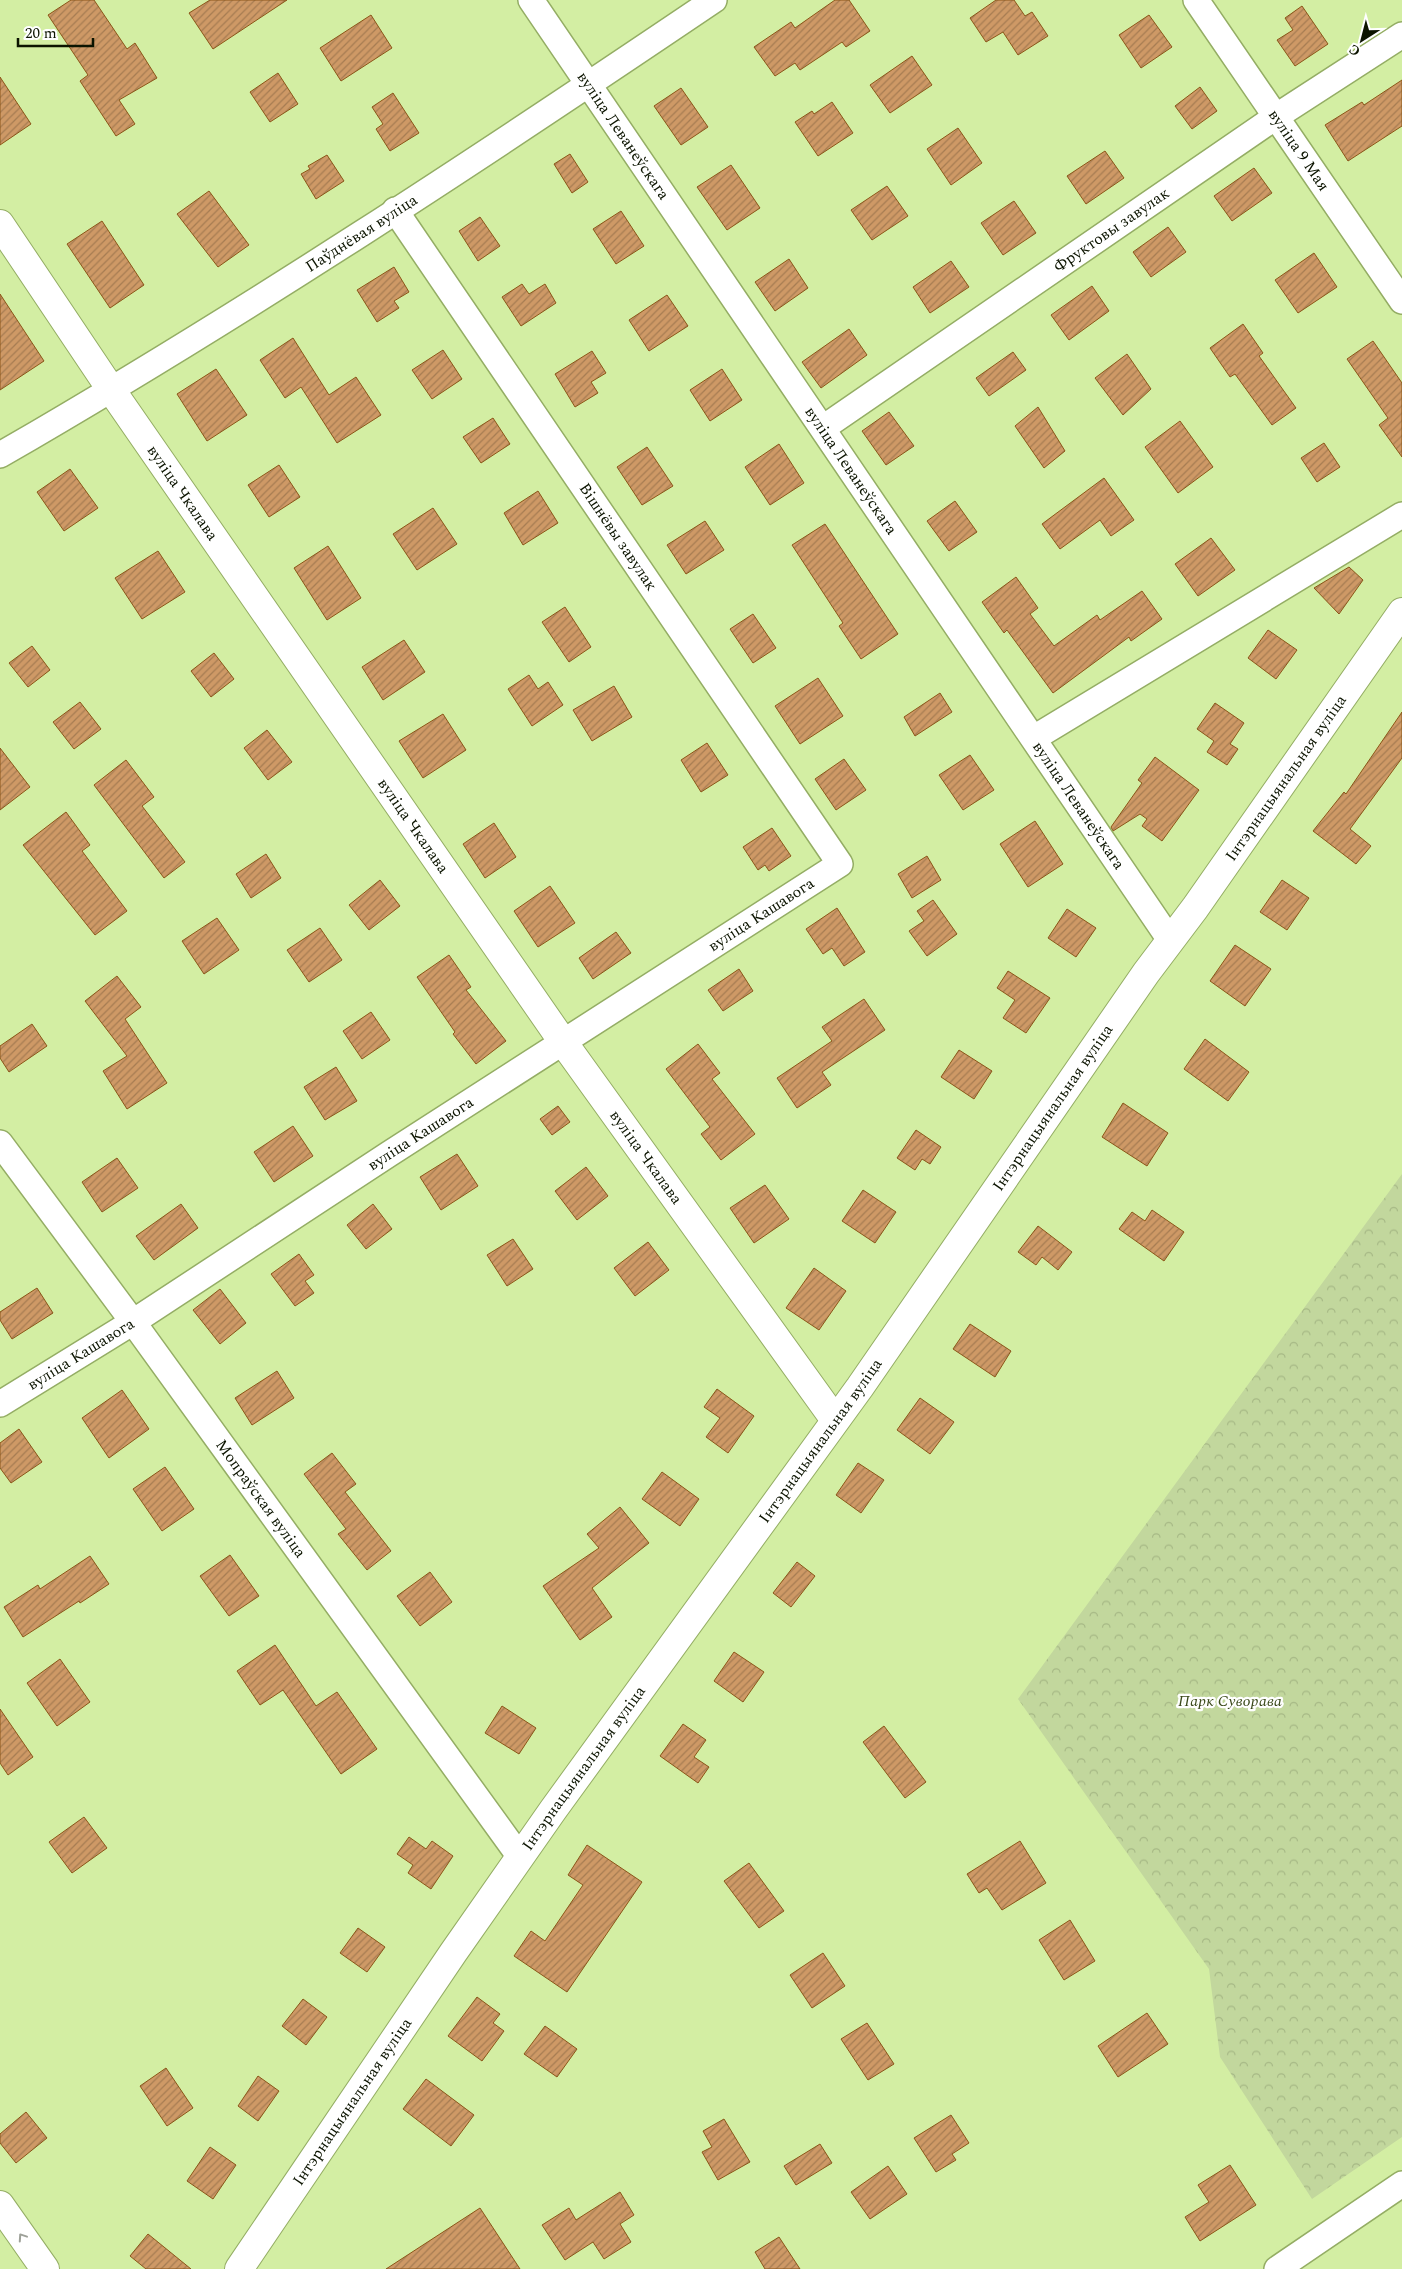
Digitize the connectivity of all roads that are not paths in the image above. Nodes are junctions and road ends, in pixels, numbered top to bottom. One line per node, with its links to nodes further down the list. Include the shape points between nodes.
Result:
1 (531, 0): 5 (street, вуліца Леванеўскага)
2 (714, 0): 5 (street, Паўднёвая вуліца)
3 (1196, 0): 6 (street, вуліца 9 Мая)
4 (1402, 36): 6 (street, Фруктовы завулак)
5 (588, 84): 7 (street, Паўднёвая вуліца); 11 (street, вуліца Леванеўскага)
6 (1277, 116): 9 (street, вуліца 9 Мая); 11 (street, Фруктовы завулак)
7 (395, 210): 10 (street, Паўднёвая вуліца); 16 (street, Вішнёвы завулак)
8 (0, 224): 10 (main road, вуліца Чкалава)
9 (1402, 301)
10 (112, 390): 12 (street, Паўднёвая вуліца); 18 (main road, вуліца Чкалава)
11 (823, 428): 15 (street, вуліца Леванеўскага)
12 (0, 455)
13 (1402, 515): 15 (street)
14 (1402, 612): 17 (main road, Інтэрнацыянальная вуліца)
15 (1034, 738): 17 (street, вуліца Леванеўскага)
16 (840, 864): 18 (street, вуліца Кашавога)
17 (1170, 940): 22 (main road, Інтэрнацыянальная вуліца)
18 (563, 1042): 20 (street, вуліца Кашавога); 22 (main road, вуліца Чкалава)
19 (0, 1143): 20 (street, Мопраўская вуліца)
20 (133, 1322): 21 (street, вуліца Кашавога); 23 (street, Мопраўская вуліца)
21 (0, 1404)
22 (835, 1420): 23 (main road, Інтэрнацыянальная вуліца)
23 (520, 1858): 27 (main road, Інтэрнацыянальная вуліца)
24 (1402, 2184): 28 (street)
25 (0, 2204): 26 (main road, one-way to 25)
26 (45, 2269)
27 (239, 2269)
28 (1277, 2269)

